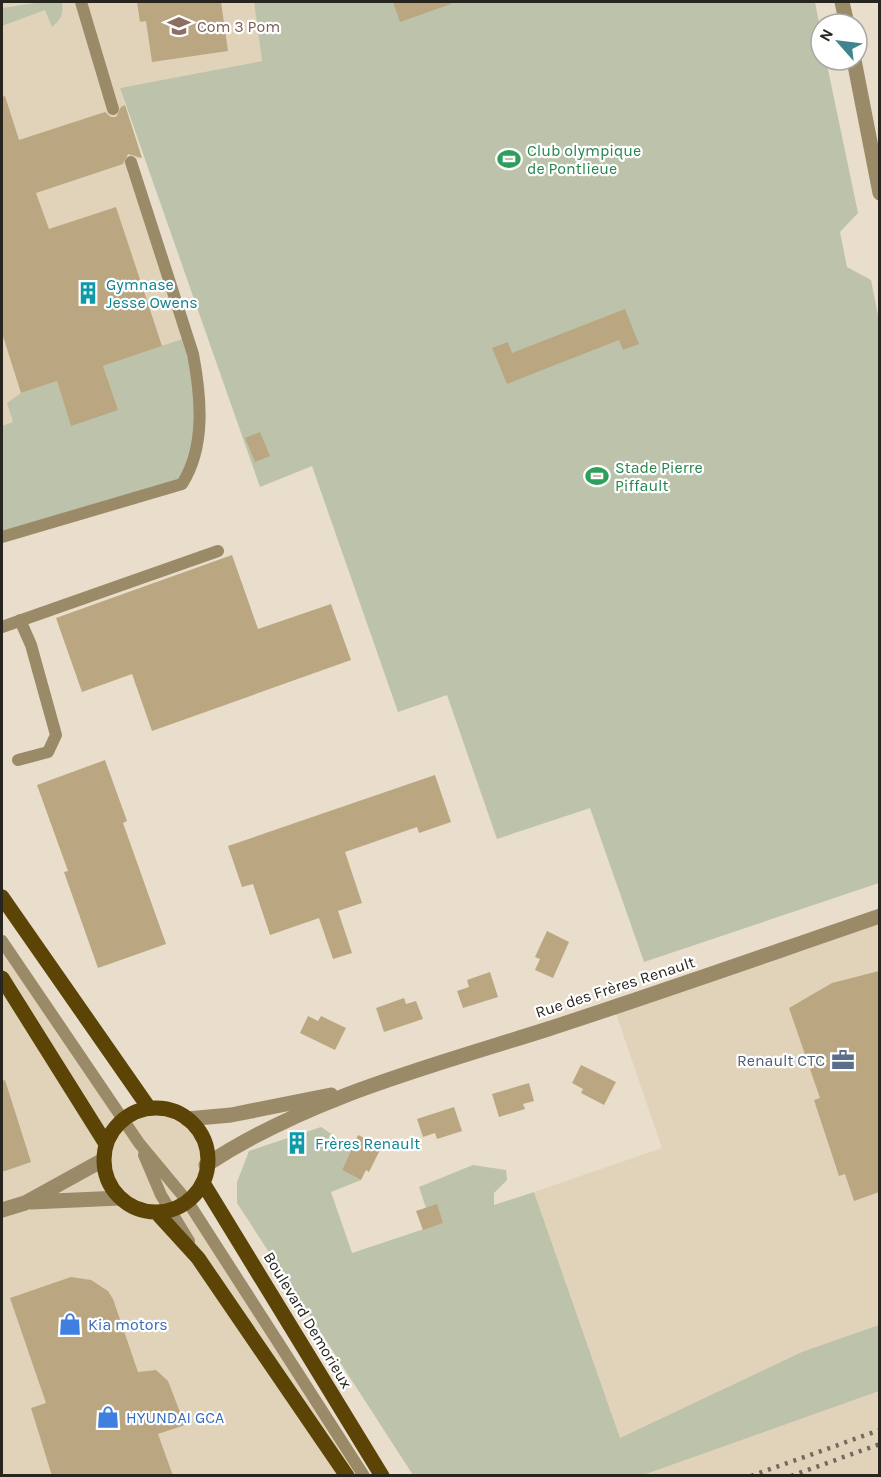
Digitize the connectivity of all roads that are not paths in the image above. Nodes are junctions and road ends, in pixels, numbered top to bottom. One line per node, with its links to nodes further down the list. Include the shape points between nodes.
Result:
1 (81, 2): 3 (lane)
2 (856, 72): 5 (street)
3 (113, 109)
4 (131, 162): 6 (lane, via 193,354 199,386 193,468 182,484)
5 (879, 193)
6 (2, 537)
7 (218, 551): 8 (lane)
8 (20, 620): 9 (lane); 10 (lane, via 31,645 56,735 48,752)
9 (2, 627)
10 (18, 760)
11 (2, 897): 16 (main road)
12 (879, 916): 15 (street, Rue des Frères Renault, via 628,1003)
13 (2, 941): 17 (lane)
14 (2, 978): 20 (main road)
15 (361, 1089): 18 (street, Rue des Frères Renault, via 231,1116); 22 (street, Rue des Frères Renault, via 242,1142)
16 (149, 1108): 17 (main road); 18 (main road, via 169,1110)
17 (123, 1119): 19 (lane); 20 (main road)
18 (187, 1119): 22 (main road, via 206,1142)
19 (139, 1143): 25 (lane); 28 (lane)
20 (106, 1144): 21 (main road)
21 (104, 1160): 24 (main road, via 106,1177); 26 (street)
22 (206, 1165): 23 (main road)
23 (203, 1183): 25 (main road); 31 (main road, Boulevard Demorieux)
24 (120, 1198): 26 (street); 28 (main road, via 140,1210)
25 (188, 1202): 28 (main road); 30 (lane)
26 (25, 1203): 27 (street)
27 (2, 1210)
28 (163, 1211): 29 (main road)
29 (347, 1476)
30 (364, 1476)
31 (382, 1476)

